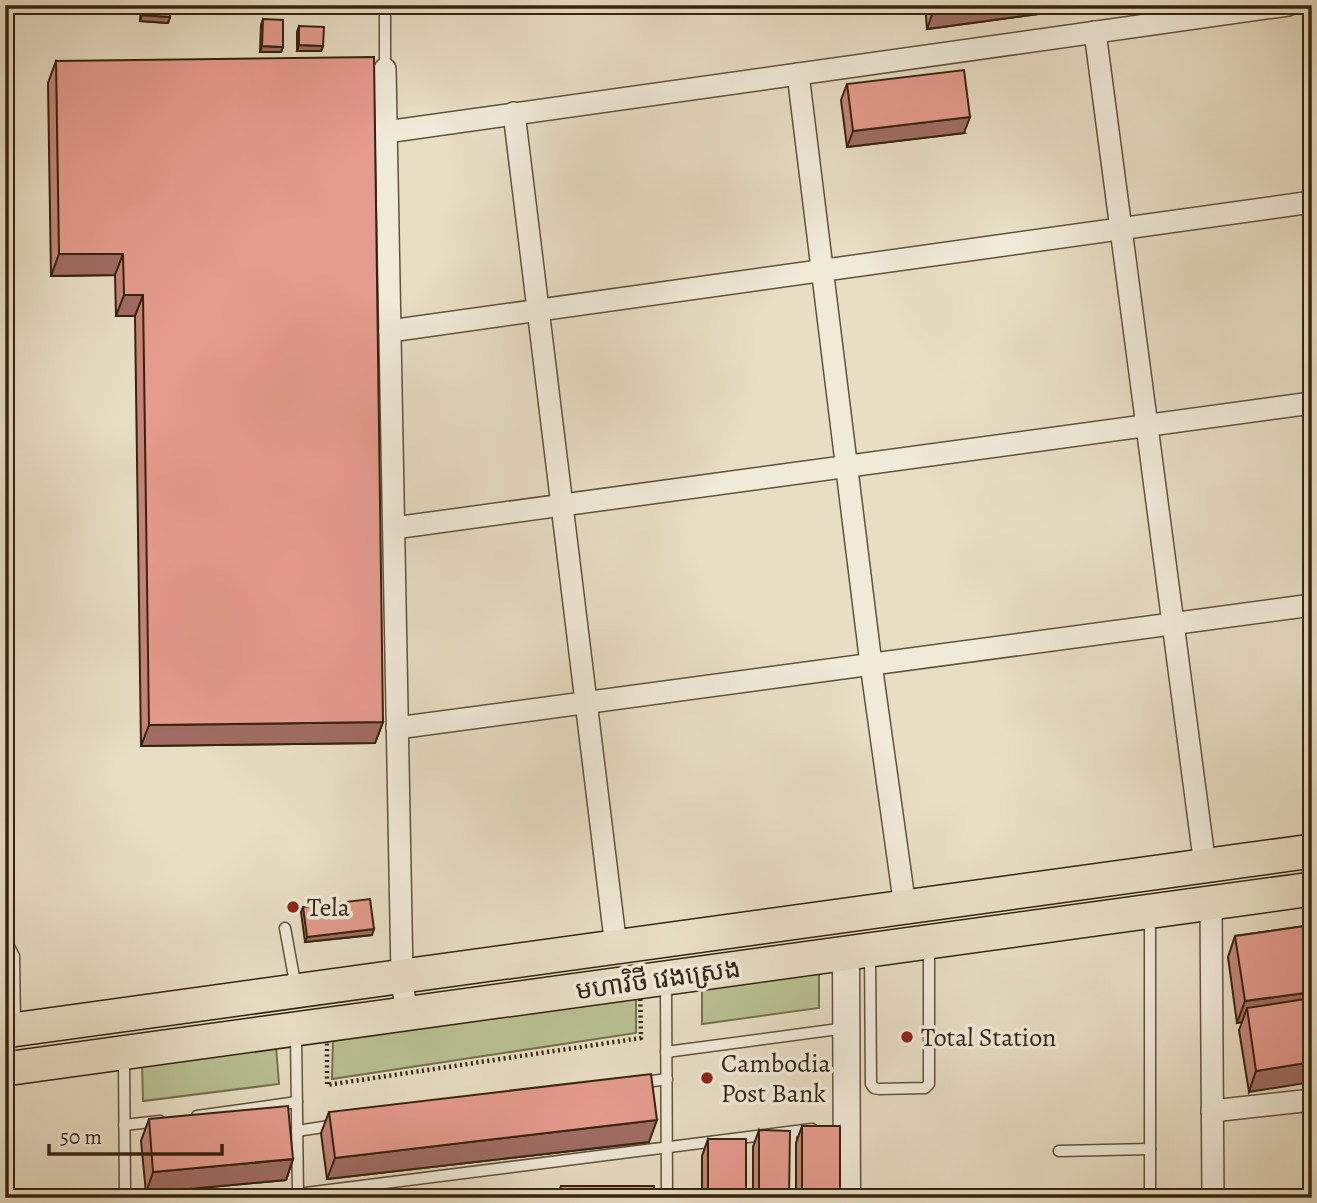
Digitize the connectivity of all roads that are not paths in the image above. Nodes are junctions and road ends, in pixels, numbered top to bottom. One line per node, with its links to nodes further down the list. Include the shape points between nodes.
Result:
1 (385, 5): 4 (lane)
2 (1288, 5): 3 (street)
3 (1095, 32): 5 (street); 9 (street)
4 (385, 69): 7 (street)
5 (799, 74): 6 (street); 10 (street)
6 (514, 114): 7 (street); 11 (street)
7 (386, 132): 12 (street)
8 (1312, 202): 9 (street)
9 (1121, 229): 10 (street); 14 (street)
10 (823, 271): 11 (street); 15 (street)
11 (538, 310): 12 (street); 16 (street)
12 (390, 331): 17 (street)
13 (1312, 403): 14 (street)
14 (1147, 426): 15 (street); 19 (street)
15 (847, 467): 16 (street); 20 (street)
16 (562, 505): 17 (street); 21 (street)
17 (394, 528): 22 (street)
18 (1312, 605): 19 (street)
19 (1174, 623): 20 (street); 24 (street)
20 (872, 664): 21 (street); 27 (street)
21 (586, 702): 22 (street); 32 (street)
22 (397, 728): 34 (street)
23 (1312, 851): 24 (main road, មហាវិថី វេងស្រេង)
24 (1205, 866): 27 (main road, មហាវិថី វេងស្រេង)
25 (1312, 889): 26 (main road, មហាវិថី វេងស្រេង)
26 (1211, 903): 28 (main road, មហាវិថី វេងស្រេង); 48 (street)
27 (905, 907): 32 (main road, មហាវិថី វេងស្រេង)
28 (1150, 912): 31 (main road, មហាវិថី វេងស្រេង); 59 (lane)
29 (285, 928): 36 (lane)
30 (5, 939): 39 (lane, via 14,956)
31 (929, 942): 33 (main road, មហាវិថី វេងស្រេង); 33 (lane, via 929,1084 925,1088 879,1089 872,1084)
32 (616, 947): 34 (main road, មហាវិថី វេងស្រេង)
33 (858, 952): 35 (main road, មហាវិថី វេងស្រេង); 38 (street)
34 (402, 976): 36 (main road, មហាវិថី វេងស្រេង); 37 (street)
35 (666, 978): 37 (main road, មហាវិថី វេងស្រេង); 41 (lane)
36 (297, 990): 39 (main road, មហាវិថី វេងស្រេង)
37 (407, 1014): 40 (main road, មហាវិថី វេងស្រេង)
38 (846, 1028): 41 (lane); 66 (street)
39 (10, 1030): 43 (main road)
40 (312, 1031): 42 (main road, មហាវិថី វេងស្រេង); 47 (lane)
41 (666, 1052): 44 (lane)
42 (124, 1053): 43 (main road, មហាវិថី វេងស្រេង); 52 (lane)
43 (13, 1068)
44 (667, 1079): 45 (lane); 57 (lane)
45 (625, 1084)
46 (1312, 1100): 48 (street)
47 (297, 1102): 49 (lane); 54 (lane)
48 (1212, 1111): 68 (street)
49 (191, 1116)
50 (177, 1118): 52 (lane)
51 (352, 1123): 54 (lane)
52 (124, 1125): 62 (lane)
53 (825, 1128): 55 (lane)
54 (297, 1131): 61 (lane)
55 (790, 1132): 56 (lane); 65 (lane)
56 (745, 1137): 57 (lane); 58 (lane)
57 (667, 1147): 61 (lane); 64 (lane)
58 (745, 1149)
59 (1150, 1149): 60 (lane); 67 (lane)
60 (1059, 1151)
61 (298, 1196): 63 (lane)
62 (125, 1198)
63 (266, 1198)
64 (667, 1198)
65 (791, 1198)
66 (847, 1198)
67 (1150, 1198)
68 (1213, 1198)

